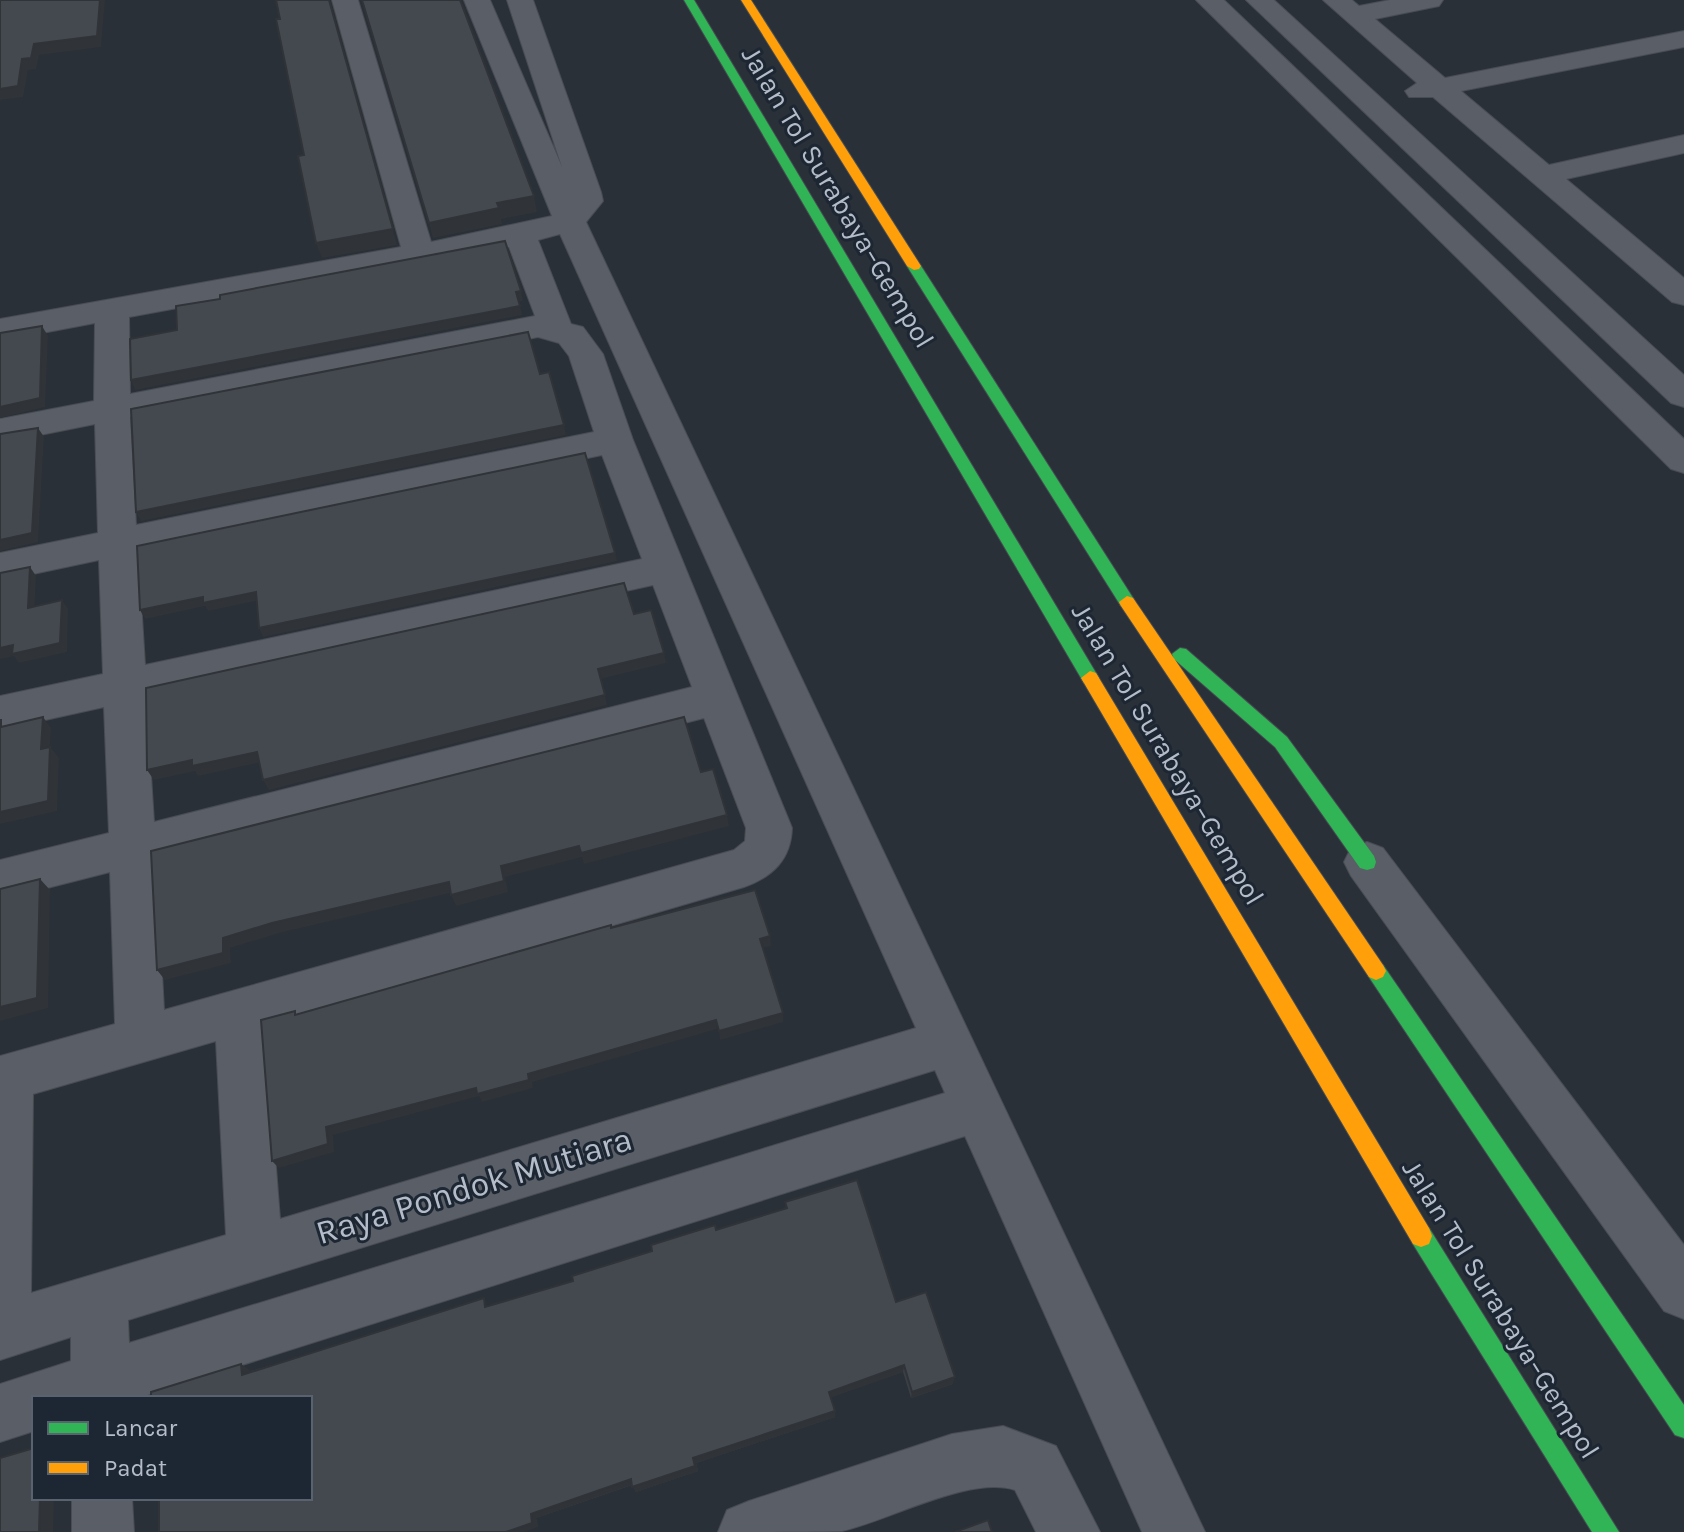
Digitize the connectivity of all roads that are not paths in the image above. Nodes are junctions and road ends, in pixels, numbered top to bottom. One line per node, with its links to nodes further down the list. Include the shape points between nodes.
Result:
1 (345, 0): 18 (street)
2 (477, 0): 16 (street)
3 (520, 0): 16 (street, via 586,192 588,201)
4 (689, 0): 58 (highway, Jalan Tol Surabaya–Gempol, via 1427,1247)
5 (746, 0): 32 (highway, Jalan Tol Surabaya–Gempol)
6 (1209, 0): 13 (street)
7 (1259, 0): 12 (street)
8 (1430, 0): 9 (street)
9 (1345, 7): 11 (street)
10 (1684, 39): 11 (street)
11 (1439, 87): 12 (street); 15 (street)
12 (1368, 101): 13 (street); 24 (street)
13 (1323, 110): 28 (street)
14 (1684, 144): 15 (street)
15 (1543, 175): 19 (street)
16 (570, 221): 17 (street); 41 (street)
17 (520, 235): 18 (street); 22 (street)
18 (419, 255): 21 (street)
19 (1671, 270): 20 (street)
20 (1684, 295)
21 (112, 310): 23 (street); 25 (street)
22 (556, 328): 25 (street, via 539,326); 27 (street, via 571,335 586,354)
23 (0, 330)
24 (1684, 395)
25 (112, 410): 26 (street); 29 (street)
26 (0, 431)
27 (615, 440): 29 (street); 31 (street)
28 (1684, 460)
29 (118, 542): 30 (street); 33 (street)
30 (0, 567)
31 (665, 568): 33 (street); 34 (street)
32 (1138, 619): 37 (highway, via 1281,742); 52 (highway, Jalan Tol Surabaya–Gempol)
33 (124, 685): 35 (street); 36 (street)
34 (716, 698): 36 (street); 39 (street, via 769,828 769,843 758,861)
35 (0, 713)
36 (132, 847): 38 (street); 40 (street)
37 (1367, 862): 45 (street)
38 (0, 880)
39 (239, 1015): 40 (street); 44 (street)
40 (141, 1042): 42 (street)
41 (949, 1042): 43 (street); 44 (street, Raya Pondok Mutiara)
42 (4, 1079): 47 (street)
43 (976, 1108): 48 (street); 57 (street)
44 (255, 1252): 46 (street, Raya Pondok Mutiara)
45 (1684, 1291)
46 (99, 1302): 47 (street, Raya Pondok Mutiara); 48 (street)
47 (1, 1330)
48 (100, 1389): 49 (street)
49 (57, 1396)
50 (32, 1403): 51 (street)
51 (0, 1413)
52 (1684, 1426)
53 (102, 1500): 54 (street)
54 (103, 1532)
55 (749, 1532): 56 (street, via 952,1464 1003,1456 1035,1467)
56 (1069, 1532)
57 (1174, 1532)
58 (1606, 1532)

